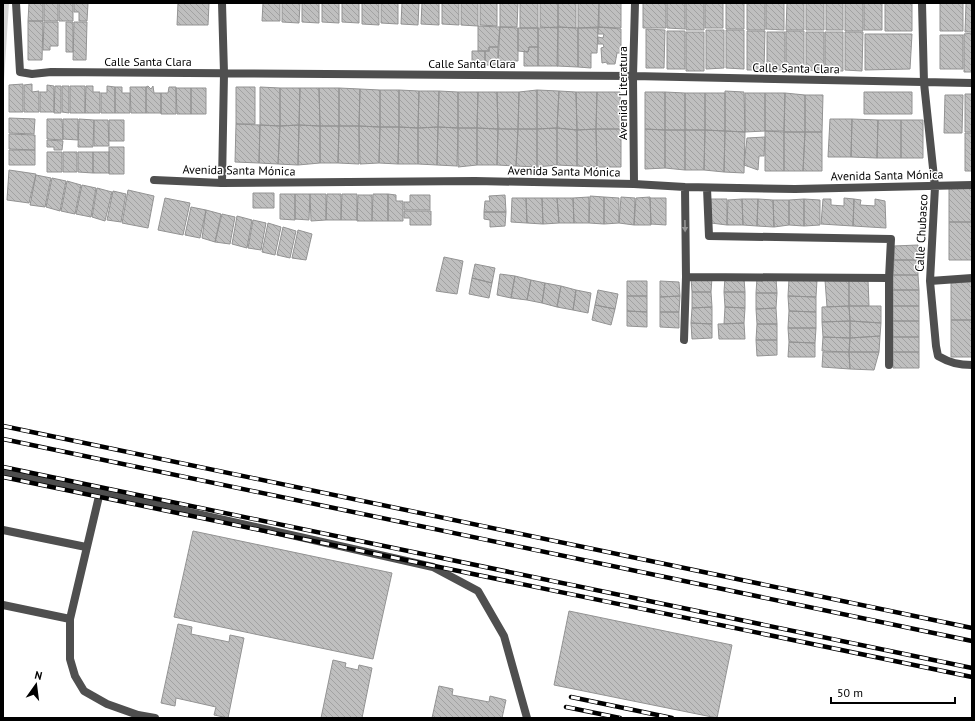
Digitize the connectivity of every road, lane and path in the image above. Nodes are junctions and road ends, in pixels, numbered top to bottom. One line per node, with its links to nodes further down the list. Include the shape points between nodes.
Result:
1 (16, 3): 5 (street, Calle Santa Clara, via 20,72)
2 (222, 3): 5 (street)
3 (635, 3): 6 (street, Avenida Literatura)
4 (922, 3): 7 (street, Calle Chubasco)
5 (224, 73): 6 (street, Calle Santa Clara); 10 (street)
6 (633, 76): 7 (street, Calle Santa Clara); 11 (street, Avenida Literatura)
7 (924, 83): 8 (street, Calle Santa Clara); 13 (street, Calle Chubasco)
8 (972, 83)
9 (154, 180): 10 (street, Avenida Santa Mónica)
10 (222, 183): 11 (street, Avenida Santa Mónica, via 476,181)
11 (634, 184): 14 (street, Avenida Santa Mónica)
12 (972, 185): 13 (street, Avenida Santa Mónica)
13 (935, 187): 15 (street, Avenida Santa Mónica); 19 (street, Calle Chubasco)
14 (685, 188): 15 (street, Avenida Santa Mónica); 16 (street, one-way to 16)
15 (707, 188): 17 (street, via 709,236 891,239)
16 (686, 277): 17 (street); 20 (street)
17 (889, 278): 21 (street)
18 (972, 278): 19 (street)
19 (930, 280): 22 (street, Calle Chubasco, via 938,356 959,365)
20 (684, 340)
21 (889, 365)
22 (972, 365)
23 (3, 472): 24 (street)
24 (100, 492): 26 (street); 30 (street, via 433,567 478,591 504,636)
25 (3, 530): 26 (street)
26 (86, 547): 28 (street)
27 (3, 605): 28 (street)
28 (70, 619): 29 (street, via 70,659 75,676 84,691 107,704)
29 (155, 718)
30 (527, 718)

